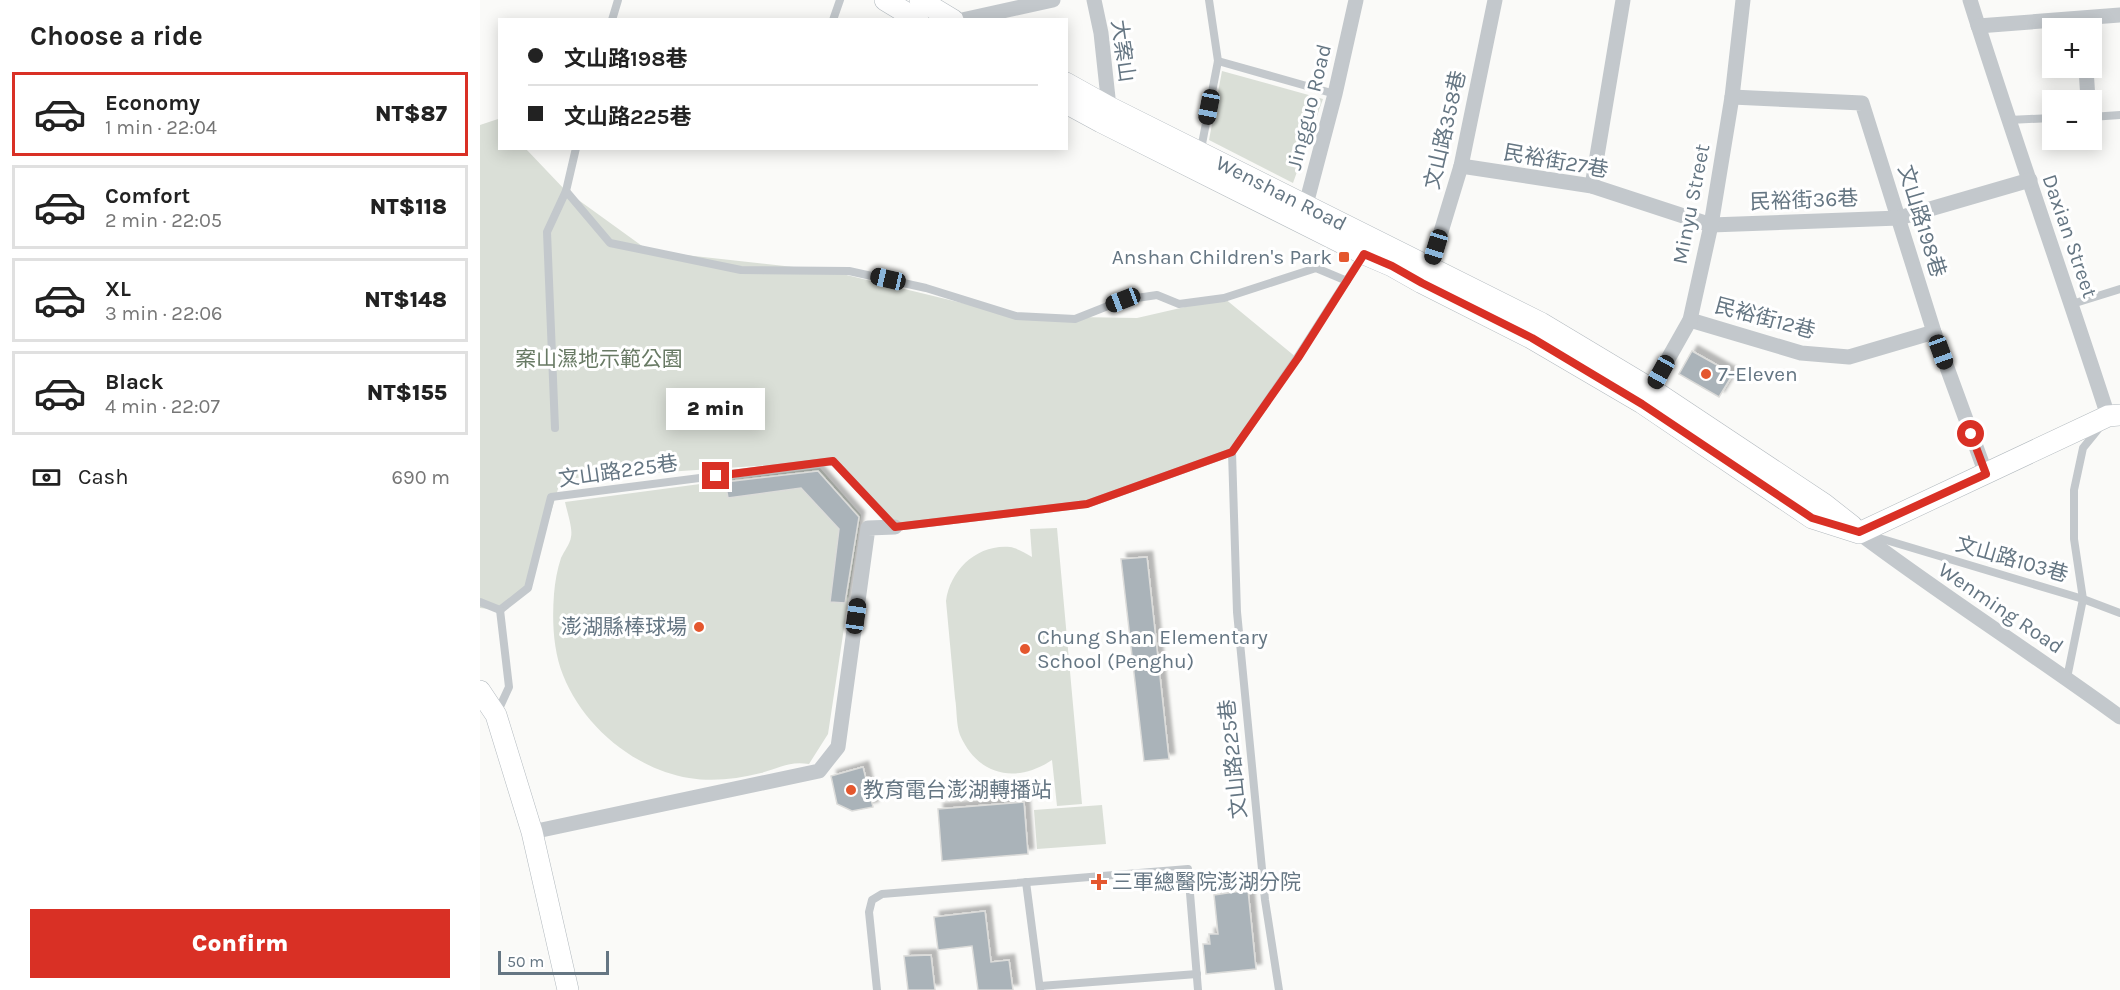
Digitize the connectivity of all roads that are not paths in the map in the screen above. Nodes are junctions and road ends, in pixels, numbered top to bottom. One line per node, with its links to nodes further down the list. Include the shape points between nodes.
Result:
1 (618, 0): 14 (lane)
2 (840, 0): 15 (lane)
3 (885, 0): 16 (main road)
4 (920, 0): 17 (main road)
5 (1053, 0): 18 (street)
6 (1094, 0): 27 (street, 大案山, via 1101,33)
7 (1209, 0): 22 (lane)
8 (1356, 0): 24 (street, Jingguo Road)
9 (1495, 0): 34 (street, 文山路358巷)
10 (1623, 0): 36 (street)
11 (1743, 0): 25 (street, Minyu Street)
12 (1970, 0): 21 (street, Daxian Street)
13 (2120, 15): 19 (street)
14 (613, 18)
15 (834, 18)
16 (915, 18)
17 (950, 18)
18 (971, 18)
19 (2102, 19)
20 (2042, 25): 21 (street)
21 (1978, 27): 31 (street, Daxian Street)
22 (1218, 61): 24 (lane); 33 (lane)
23 (1068, 85): 27 (main road, Wenshan Road)
24 (1335, 94): 38 (street, Jingguo Road)
25 (1732, 97): 39 (street, 文山路198巷, via 1862,103); 40 (street, Minyu Street)
26 (1068, 104): 27 (main road, Wenshan Road)
27 (1105, 115): 33 (main road, Wenshan Road); 38 (main road, Wenshan Road)
28 (2120, 115): 29 (lane)
29 (2102, 116)
30 (2042, 118): 31 (lane)
31 (2007, 120): 35 (street, Daxian Street)
32 (576, 150): 37 (lane)
33 (1200, 153): 38 (main road, Wenshan Road)
34 (1461, 166): 36 (street, 民裕街27巷); 42 (street, 文山路358巷)
35 (2030, 180): 39 (street, 民裕街36巷); 45 (street, Daxian Street)
36 (1592, 186): 40 (street, 民裕街27巷)
37 (566, 191): 43 (lane, via 610,243 741,270 849,271 927,288 1016,316 1075,319 1123,300 1157,296 1179,304 1224,298 1316,268); 50 (lane, via 547,232)
38 (1303, 214): 41 (main road, Wenshan Road); 42 (main road, Wenshan Road)
39 (1899, 218): 40 (street, 民裕街36巷); 47 (street, 文山路198巷)
40 (1711, 225): 46 (street, Minyu Street)
41 (1364, 254): 43 (lane); 48 (main road, Wenshan Road)
42 (1430, 267): 48 (main road, Wenshan Road, via 1540,323)
43 (1347, 281): 51 (lane)
44 (2120, 289): 45 (lane)
45 (2072, 304): 49 (street, Daxian Street)
46 (1690, 320): 47 (street, 民裕街12巷, via 1801,353 1849,357); 48 (street, Minyu Street)
47 (1934, 332): 52 (street, 文山路198巷)
48 (1646, 396): 54 (main road, Wenshan Road, via 1824,504)
49 (2114, 416): 52 (main road); 55 (lane, via 2083,448 2074,490 2074,539)
50 (555, 428)
51 (1232, 452): 53 (lane, via 1087,504); 70 (lane, 文山路225巷, via 1236,612 1265,900)
52 (1986, 474): 54 (main road)
53 (895, 527): 57 (lane, 文山路225巷, via 833,461 551,497 528,588); 63 (street, via 868,528 838,747 819,771)
54 (1859, 532): 55 (lane, 文山路103巷); 59 (street, Wenming Road, via 1919,578)
55 (2084, 599): 58 (lane, 文山路103巷); 59 (lane)
56 (480, 602): 57 (lane)
57 (500, 610): 61 (lane, via 509,687)
58 (2120, 613)
59 (2067, 678): 62 (street, Wenming Road)
60 (480, 691): 61 (main road)
61 (496, 715): 63 (main road)
62 (2120, 717)
63 (532, 832): 67 (main road)
64 (1026, 882): 65 (lane, via 1188,869); 66 (lane); 68 (lane, via 882,894 872,900 869,912)
65 (1197, 974): 66 (lane); 69 (lane)
66 (1040, 988)
67 (568, 990)
68 (877, 990)
69 (1198, 990)
70 (1279, 990)

